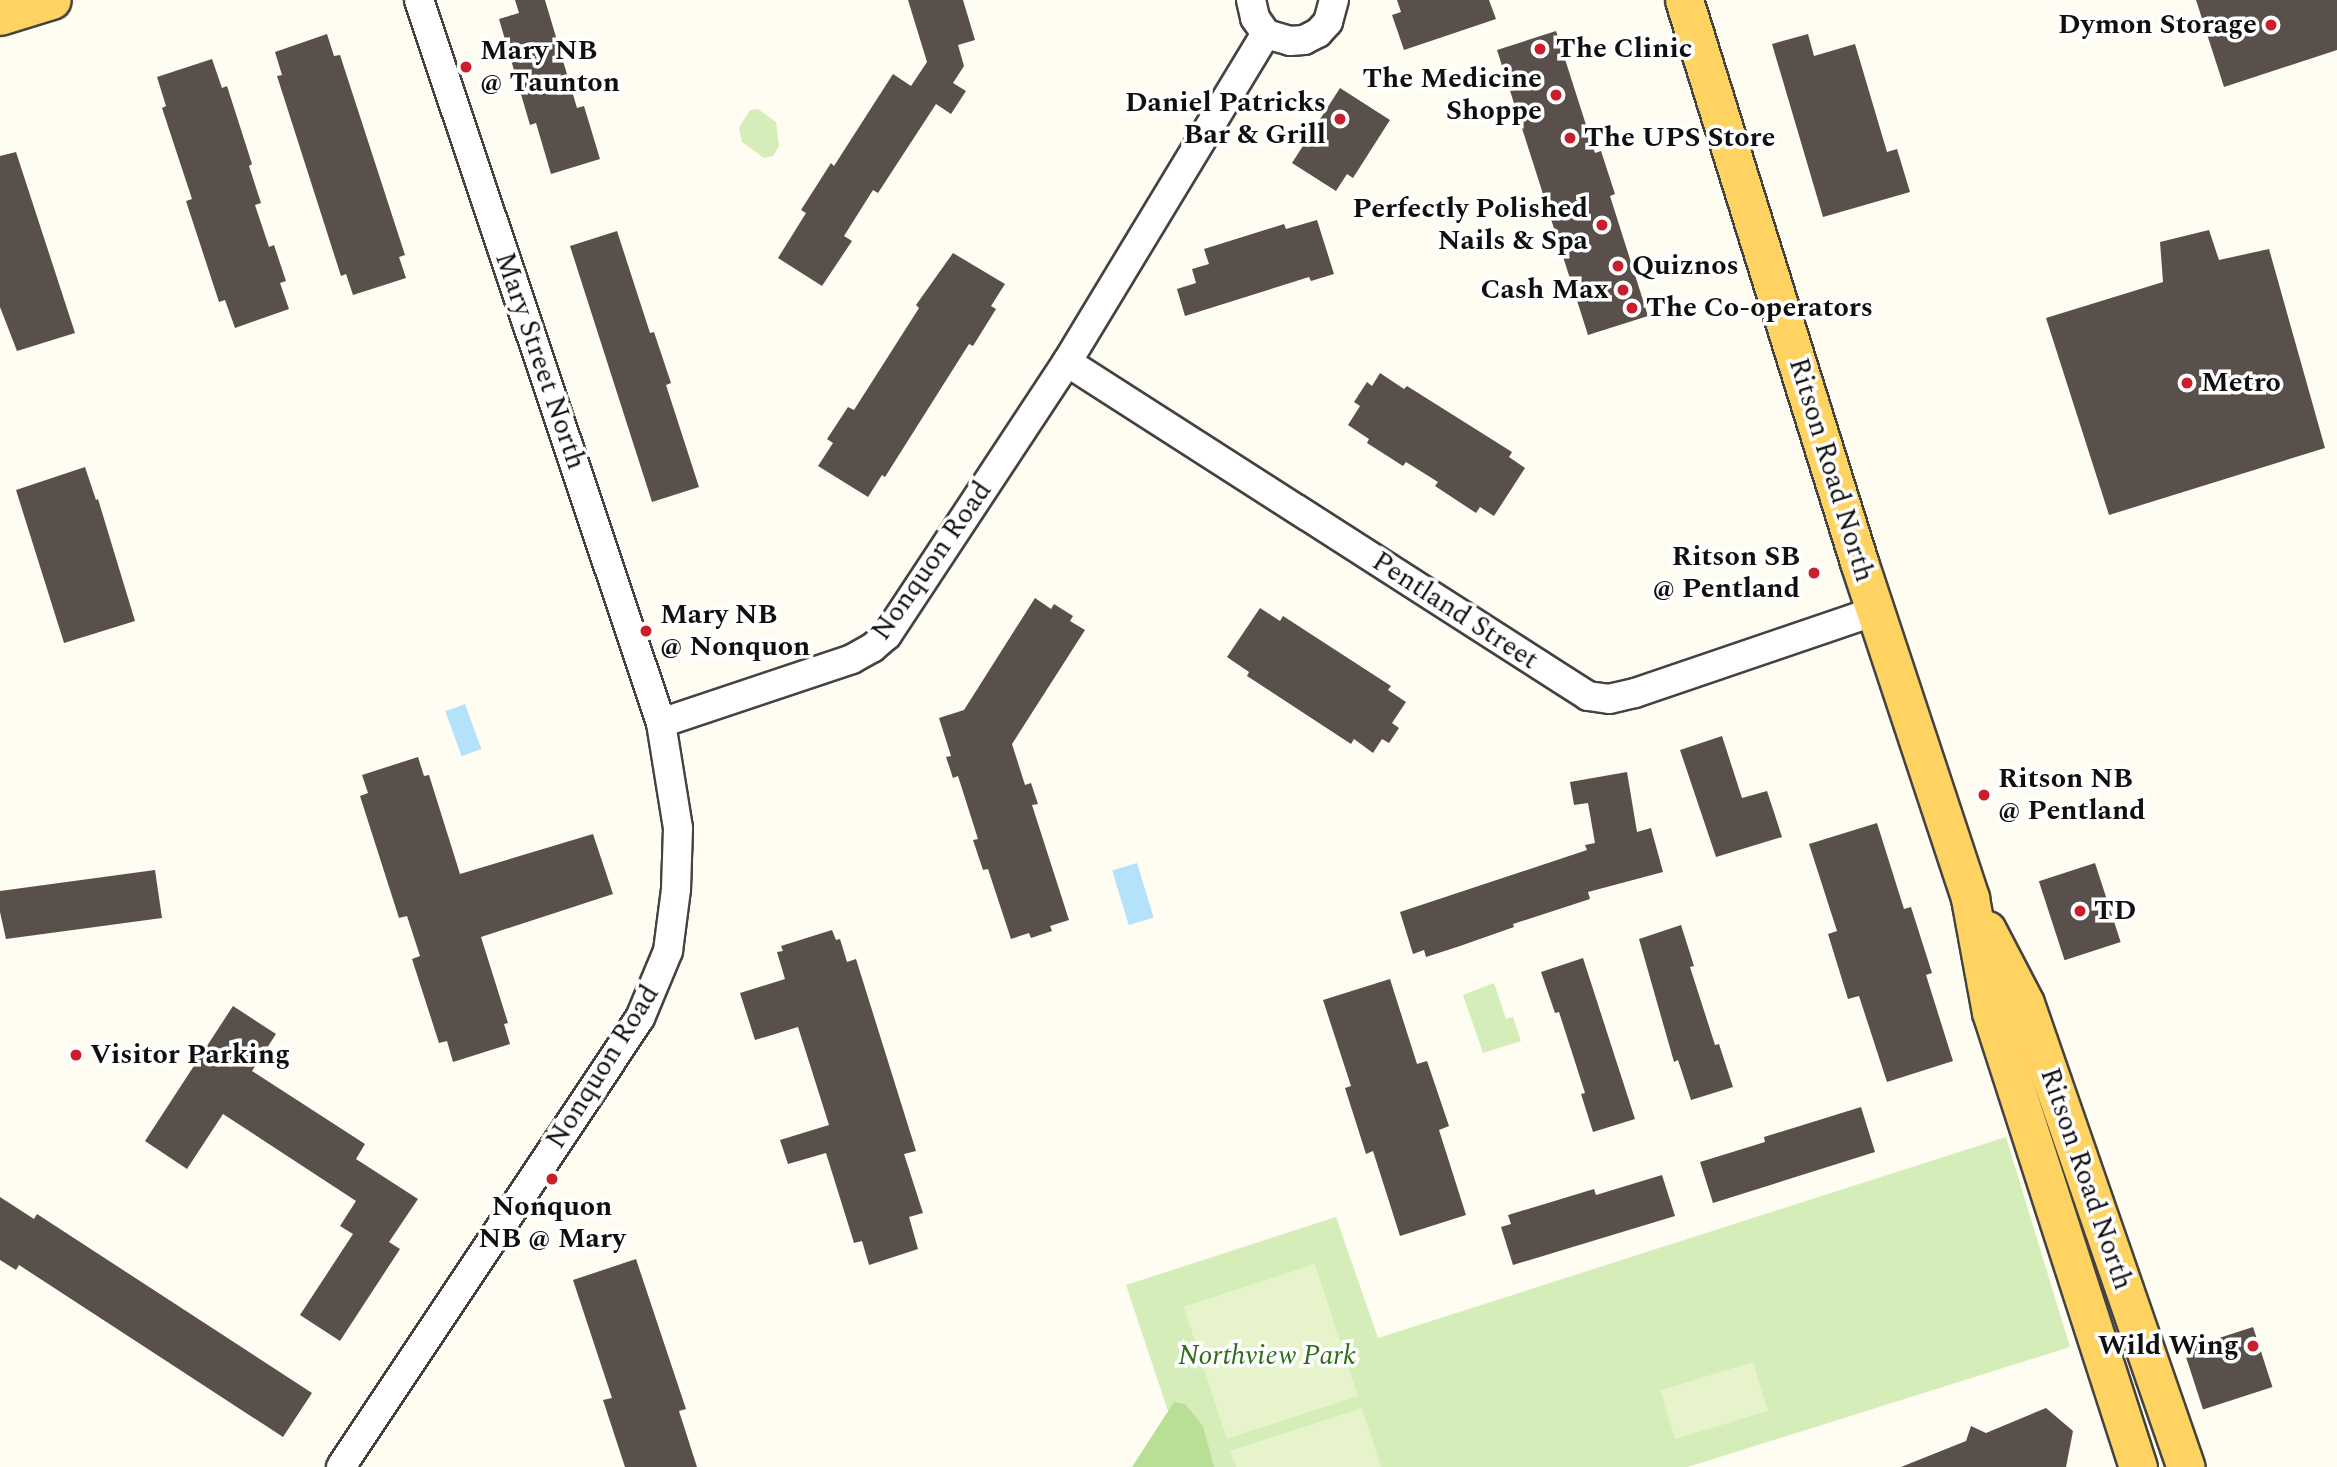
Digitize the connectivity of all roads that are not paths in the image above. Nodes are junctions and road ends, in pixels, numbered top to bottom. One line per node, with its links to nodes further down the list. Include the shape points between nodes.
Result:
1 (52, 0): 6 (main road)
2 (419, 0): 10 (street, Mary Street North)
3 (1251, 0): 7 (street, via 1255,18)
4 (1334, 0): 7 (street, via 1328,22 1318,33 1290,41)
5 (1684, 0): 9 (main road, Ritson Road North)
6 (0, 16)
7 (1266, 34): 8 (street, Nonquon Road)
8 (1067, 362): 9 (street, Pentland Street, via 1588,696 1609,699 1635,693); 10 (street, Nonquon Road, via 887,635 852,659)
9 (1876, 611): 11 (main road, Ritson Road North)
10 (661, 723): 12 (street, Nonquon Road, via 678,849 674,919 657,982 623,1045)
11 (1970, 898): 13 (main road, Ritson Road North, via 1991,1012); 14 (main road, Ritson Road North, via 2025,1003)
12 (341, 1467)
13 (2138, 1467)
14 (2186, 1467)

